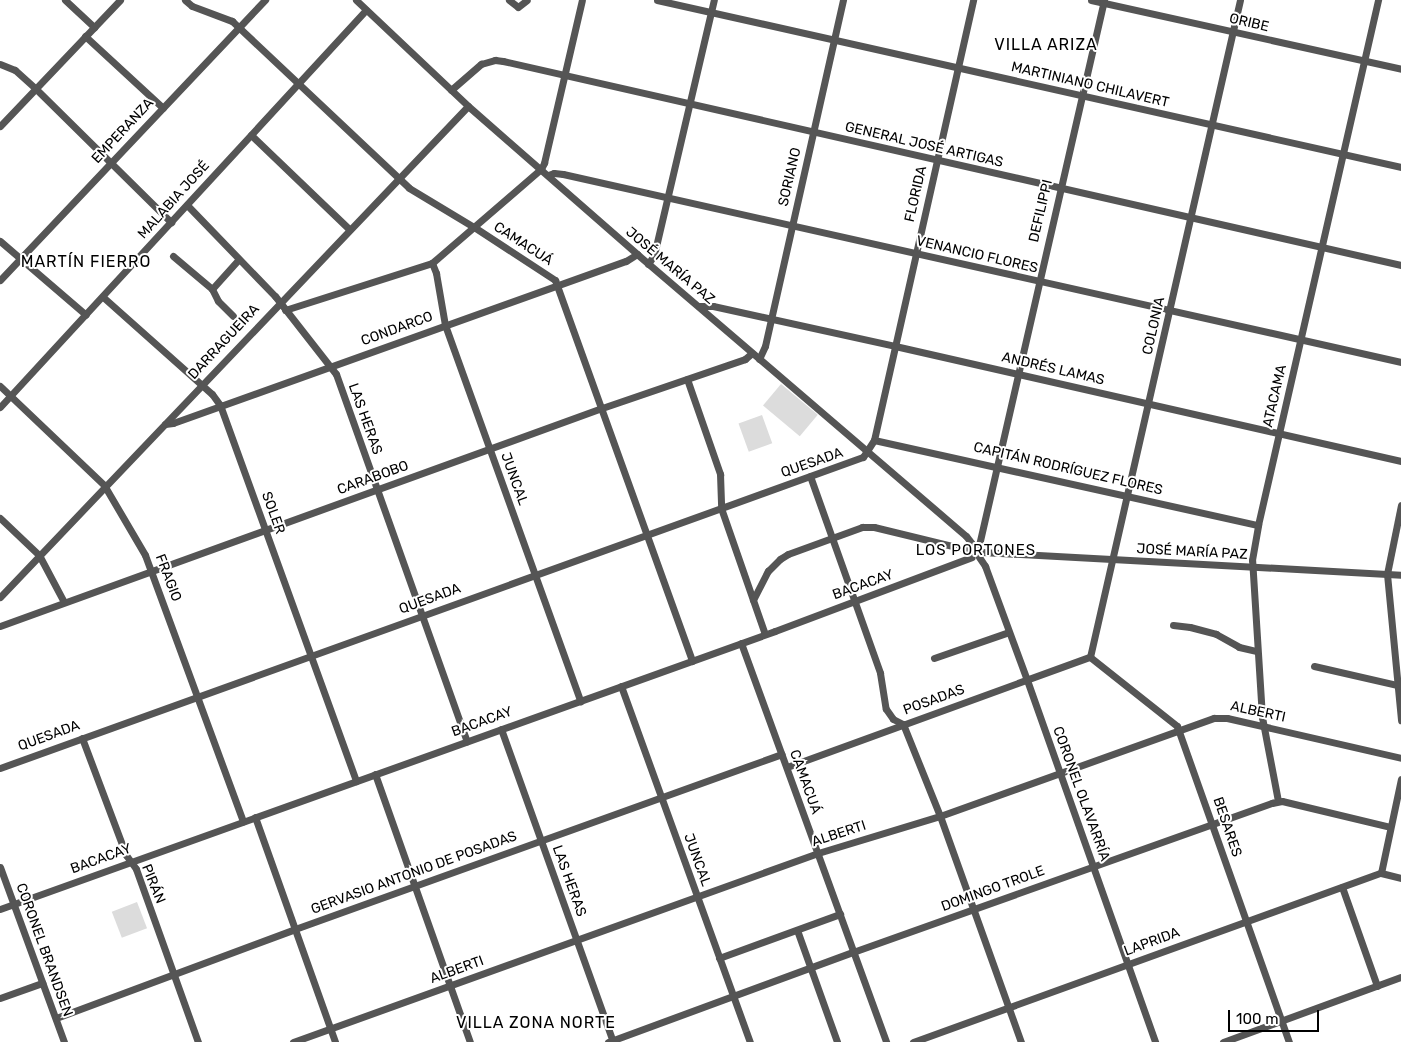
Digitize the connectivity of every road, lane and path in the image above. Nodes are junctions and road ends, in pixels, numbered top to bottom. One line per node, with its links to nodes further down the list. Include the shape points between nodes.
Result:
1 (65, 0): 19 (street)
2 (120, 0): 19 (street)
3 (185, 0): 20 (street, CAMACUÁ, via 192,6 232,21)
4 (265, 0): 20 (street, EMPERANZA)
5 (356, 0): 17 (street, JOSÉ MARÍA PAZ)
6 (509, 0): 7 (street, via 518,7)
7 (527, 0)
8 (582, 0): 28 (street)
9 (657, 0): 18 (street, MARTINIANO CHILAVERT)
10 (714, 0): 18 (street)
11 (843, 0): 23 (street, SORIANO)
12 (973, 0): 26 (street, FLORIDA)
13 (1091, 0): 16 (street, ORIBE)
14 (1240, 0): 21 (street, COLONIA)
15 (1378, 0): 24 (street, ATACAMA)
16 (1103, 1): 21 (street, ORIBE); 32 (street, DEFILIPPI)
17 (366, 10): 29 (street, MALABIA JOSÉ); 31 (street, JOSÉ MARÍA PAZ)
18 (711, 12): 23 (street, MARTINIANO CHILAVERT); 33 (street)
19 (94, 27): 22 (street)
20 (239, 28): 29 (street, CAMACUÁ); 35 (street, EMPERANZA)
21 (1233, 32): 24 (street, ORIBE); 37 (street, COLONIA)
22 (85, 36): 30 (street); 35 (street)
23 (834, 40): 26 (street, MARTINIANO CHILAVERT); 38 (street, SORIANO)
24 (1364, 61): 27 (street, ORIBE); 40 (street, ATACAMA)
25 (0, 64): 30 (street, via 15,70)
26 (958, 68): 32 (street, MARTINIANO CHILAVERT); 41 (street, FLORIDA)
27 (1401, 69)
28 (564, 76): 31 (street, GENERAL JOSÉ ARTIGAS, via 495,60 475,68); 33 (street, GENERAL JOSÉ ARTIGAS); 44 (street)
29 (297, 84): 39 (street, MALABIA JOSÉ); 46 (street, CAMACUÁ)
30 (36, 89): 36 (street); 42 (street)
31 (451, 90): 34 (street, JOSÉ MARÍA PAZ)
32 (1082, 96): 37 (street, MARTINIANO CHILAVERT); 47 (street, DEFILIPPI)
33 (689, 104): 38 (street, GENERAL JOSÉ ARTIGAS); 48 (street)
34 (468, 106): 44 (street, JOSÉ MARÍA PAZ); 46 (street, DARRAGUEIRA)
35 (163, 108): 42 (street, EMPERANZA)
36 (0, 126)
37 (1212, 126): 40 (street, MARTINIANO CHILAVERT); 50 (street, COLONIA)
38 (813, 132): 41 (street, GENERAL JOSÉ ARTIGAS); 52 (street, SORIANO)
39 (251, 135): 49 (street, MALABIA JOSÉ); 54 (street)
40 (1343, 155): 43 (street, MARTINIANO CHILAVERT); 56 (street, ATACAMA)
41 (936, 161): 47 (street, GENERAL JOSÉ ARTIGAS); 58 (street, FLORIDA)
42 (112, 162): 51 (street); 60 (street, EMPERANZA)
43 (1401, 168)
44 (541, 169): 45 (street, JOSÉ MARÍA PAZ); 53 (street)
45 (548, 175): 48 (street, VENANCIO FLORES, via 564,174); 57 (street, JOSÉ MARÍA PAZ)
46 (397, 178): 53 (street, CAMACUÁ); 54 (street, DARRAGUEIRA)
47 (1060, 188): 50 (street, GENERAL JOSÉ ARTIGAS); 66 (street, DEFILIPPI)
48 (668, 198): 52 (street, VENANCIO FLORES); 63 (street, via 654,255)
49 (186, 205): 51 (street, MALABIA JOSÉ); 61 (street, LAS HERAS)
50 (1191, 218): 56 (street, GENERAL JOSÉ ARTIGAS); 73 (street, COLONIA)
51 (172, 222): 69 (street, MALABIA JOSÉ)
52 (792, 225): 58 (street, VENANCIO FLORES); 76 (street, SORIANO)
53 (474, 227): 62 (street); 67 (street, CAMACUÁ)
54 (349, 228): 70 (street, DARRAGUEIRA)
55 (0, 241): 60 (street)
56 (1322, 248): 64 (street, GENERAL JOSÉ ARTIGAS); 78 (street, ATACAMA)
57 (637, 254): 63 (street, JOSÉ MARÍA PAZ); 67 (street, CONDARCO)
58 (916, 254): 66 (street, VENANCIO FLORES); 79 (street, FLORIDA)
59 (173, 256): 68 (street)
60 (20, 259): 65 (street, EMPERANZA); 74 (street)
61 (239, 259): 68 (street); 70 (street, LAS HERAS)
62 (432, 263): 72 (street); 77 (street, JUNCAL)
63 (648, 264): 71 (street, JOSÉ MARÍA PAZ)
64 (1401, 265)
65 (0, 280)
66 (1038, 281): 73 (street, VENANCIO FLORES); 84 (street, DEFILIPPI)
67 (558, 284): 77 (street, CONDARCO); 92 (street, CAMACUÁ)
68 (212, 289): 75 (street, via 218,301)
69 (103, 297): 74 (street, MALABIA JOSÉ); 86 (street, SOLER)
70 (279, 302): 72 (street, LAS HERAS); 86 (street, DARRAGUEIRA)
71 (699, 306): 76 (street, ANDRÉS LAMAS); 80 (street, JOSÉ MARÍA PAZ)
72 (285, 310): 83 (street, LAS HERAS)
73 (1170, 311): 78 (street, VENANCIO FLORES); 89 (street, COLONIA)
74 (86, 315): 88 (street, MALABIA JOSÉ)
75 (233, 316)
76 (770, 318): 79 (street, ANDRÉS LAMAS); 81 (street, SORIANO)
77 (445, 325): 83 (street, CONDARCO); 96 (street, JUNCAL)
78 (1300, 340): 82 (street, VENANCIO FLORES); 94 (street, ATACAMA)
79 (895, 346): 84 (street, ANDRÉS LAMAS); 95 (street, FLORIDA)
80 (752, 353): 81 (street, JOSÉ MARÍA PAZ); 85 (street, CARABOBO, via 745,359)
81 (759, 359): 97 (street, JOSÉ MARÍA PAZ)
82 (1401, 362)
83 (331, 366): 90 (street, CONDARCO); 102 (street, LAS HERAS)
84 (1018, 374): 89 (street, ANDRÉS LAMAS); 99 (street, DEFILIPPI)
85 (687, 379): 92 (street, CARABOBO); 105 (street, via 719,470)
86 (202, 385): 90 (street, SOLER); 93 (street, DARRAGUEIRA)
87 (0, 386): 88 (street, FRAGIO)
88 (10, 396): 91 (street, MALABIA JOSÉ); 101 (street, FRAGIO)
89 (1149, 404): 94 (street, ANDRÉS LAMAS); 103 (street, COLONIA)
90 (220, 405): 93 (street, CONDARCO); 108 (street, SOLER)
91 (0, 407)
92 (602, 408): 96 (street, CARABOBO); 109 (street, CAMACUÁ)
93 (165, 424): 101 (street, DARRAGUEIRA)
94 (1279, 434): 98 (street, ANDRÉS LAMAS); 107 (street, ATACAMA)
95 (874, 440): 97 (street, FLORIDA); 99 (street, CAPITÁN RODRÍGUEZ FLORES)
96 (490, 449): 102 (street, CARABOBO); 116 (street, JUNCAL)
97 (867, 452): 100 (street, QUESADA, via 859,460); 111 (street, JOSÉ MARÍA PAZ, via 966,536)
98 (1401, 460)
99 (997, 466): 103 (street, CAPITÁN RODRÍGUEZ FLORES); 111 (street, DEFILIPPI)
100 (810, 476): 105 (street, QUESADA); 110 (street)
101 (104, 485): 112 (street, DARRAGUEIRA); 115 (street, FRAGIO)
102 (378, 490): 108 (street, CARABOBO); 123 (street, LAS HERAS)
103 (1128, 495): 107 (street, CAPITÁN RODRÍGUEZ FLORES); 113 (street, COLONIA)
104 (1401, 505): 117 (street)
105 (721, 508): 109 (street, QUESADA); 120 (street)
106 (0, 518): 112 (street)
107 (1258, 525): 114 (street, ATACAMA)
108 (266, 530): 115 (street, CARABOBO); 130 (street, SOLER)
109 (647, 534): 116 (street, QUESADA); 133 (street, CAMACUÁ)
110 (832, 538): 111 (street, via 868,526); 120 (street, via 780,559 768,571); 122 (street)
111 (976, 551): 113 (street, JOSÉ MARÍA PAZ); 122 (street, BACACAY); 126 (street, CORONEL OLAVARRÍA, via 985,566)
112 (39, 555): 119 (street, DARRAGUEIRA); 121 (street)
113 (1113, 560): 114 (street, JOSÉ MARÍA PAZ); 131 (street, COLONIA)
114 (1251, 567): 117 (street, JOSÉ MARÍA PAZ); 129 (street, ATACAMA)
115 (152, 570): 121 (street, CARABOBO); 138 (street, FRAGIO)
116 (535, 574): 123 (street, QUESADA); 139 (street, JUNCAL)
117 (1387, 574): 118 (street, JOSÉ MARÍA PAZ); 137 (street)
118 (1401, 575)
119 (0, 597)
120 (753, 600): 127 (street)
121 (64, 602): 125 (street, CARABOBO)
122 (855, 602): 127 (street, BACACAY); 141 (street, via 880,673 886,709 893,719)
123 (421, 615): 130 (street, QUESADA); 146 (street, LAS HERAS)
124 (1173, 625): 129 (street, via 1216,634)
125 (0, 626)
126 (1009, 632): 132 (street); 135 (street, CORONEL OLAVARRÍA)
127 (765, 634): 128 (street, BACACAY)
128 (741, 643): 133 (street, BACACAY); 147 (street, CAMACUÁ)
129 (1256, 652): 142 (street, ATACAMA)
130 (310, 656): 138 (street, QUESADA); 154 (street, SOLER)
131 (1090, 657): 135 (street, POSADAS); 144 (street, BESARES, via 1172,720)
132 (934, 658)
133 (692, 661): 136 (street, BACACAY)
134 (1314, 666): 137 (street)
135 (1027, 680): 141 (street, POSADAS); 151 (street, CORONEL OLAVARRÍA)
136 (621, 686): 139 (street, BACACAY); 155 (street, JUNCAL)
137 (1399, 686): 140 (street)
138 (198, 696): 145 (street, QUESADA); 159 (street, FRAGIO)
139 (580, 701): 143 (street, BACACAY)
140 (1401, 720)
141 (904, 724): 149 (street, POSADAS); 157 (street)
142 (1262, 725): 144 (street, ALBERTI, via 1221,717); 148 (street, ALBERTI); 156 (street, ATACAMA)
143 (501, 729): 146 (street, BACACAY); 162 (street, LAS HERAS)
144 (1179, 729): 151 (street, ALBERTI); 160 (street, BESARES)
145 (82, 738): 150 (street, QUESADA); 164 (street, PIRÁN)
146 (467, 741): 152 (street, BACACAY)
147 (782, 754): 149 (street, CAMACUÁ); 155 (street, GERVASIO ANTONIO DE POSADAS)
148 (1401, 758)
149 (787, 767): 163 (street, CAMACUÁ)
150 (0, 768)
151 (1060, 773): 157 (street, ALBERTI); 165 (street, CORONEL OLAVARRÍA)
152 (375, 774): 154 (street, BACACAY); 169 (street)
153 (1401, 779): 161 (street)
154 (356, 781): 158 (street, BACACAY)
155 (661, 797): 162 (street, GERVASIO ANTONIO DE POSADAS); 171 (street, JUNCAL)
156 (1278, 801): 160 (street, DOMINGO TROLE); 161 (street)
157 (940, 816): 163 (street, ALBERTI); 174 (street)
158 (256, 817): 159 (street, BACACAY); 177 (street)
159 (244, 822): 164 (street, BACACAY)
160 (1212, 823): 165 (street, DOMINGO TROLE); 176 (street, BESARES)
161 (1390, 827): 167 (street)
162 (542, 841): 169 (street, GERVASIO ANTONIO DE POSADAS); 179 (street, LAS HERAS)
163 (818, 853): 171 (street, ALBERTI); 175 (street, CAMACUÁ)
164 (131, 862): 172 (street, BACACAY); 184 (street, PIRÁN)
165 (1093, 866): 174 (street, DOMINGO TROLE); 182 (street, CORONEL OLAVARRÍA)
166 (0, 867): 172 (street, CORONEL BRANDSEN)
167 (1380, 873): 168 (street); 170 (street, LAPRIDA)
168 (1401, 878)
169 (414, 887): 177 (street, GERVASIO ANTONIO DE POSADAS); 187 (street)
170 (1342, 887): 176 (street, LAPRIDA); 188 (street)
171 (697, 896): 179 (street, ALBERTI); 181 (street, JUNCAL)
172 (13, 904): 173 (street, BACACAY); 186 (street, CORONEL BRANDSEN)
173 (0, 909)
174 (973, 909): 180 (street, DOMINGO TROLE); 191 (street)
175 (840, 914): 178 (street); 180 (street, CAMACUÁ)
176 (1247, 922): 182 (street, LAPRIDA); 193 (street, BESARES)
177 (295, 929): 184 (street, GERVASIO ANTONIO DE POSADAS); 194 (street)
178 (797, 930): 181 (street); 183 (street)
179 (577, 940): 187 (street, ALBERTI); 201 (street, LAS HERAS)
180 (853, 952): 183 (street, DOMINGO TROLE); 203 (street, CAMACUÁ)
181 (719, 958): 189 (street, JUNCAL)
182 (1127, 965): 191 (street, LAPRIDA); 206 (street, CORONEL OLAVARRÍA)
183 (810, 968): 189 (street, DOMINGO TROLE); 195 (street)
184 (173, 973): 192 (street, GERVASIO ANTONIO DE POSADAS); 197 (street, PIRÁN)
185 (1401, 977): 188 (street)
186 (42, 982): 190 (street); 192 (street, CORONEL BRANDSEN)
187 (450, 986): 194 (street, ALBERTI); 200 (street)
188 (1377, 986): 193 (street)
189 (733, 996): 201 (street, DOMINGO TROLE); 202 (street, JUNCAL)
190 (0, 998)
191 (1008, 1008): 204 (street, LAPRIDA); 205 (street)
192 (56, 1018): 196 (street, CORONEL BRANDSEN)
193 (1282, 1021): 207 (street); 208 (street, BESARES)
194 (330, 1029): 198 (street, ALBERTI); 199 (street)
195 (834, 1041)
196 (64, 1042)
197 (198, 1042)
198 (293, 1042)
199 (335, 1042)
200 (470, 1042)
201 (611, 1042)
202 (750, 1042)
203 (886, 1042)
204 (913, 1042)
205 (1021, 1042)
206 (1155, 1042)
207 (1224, 1042)
208 (1290, 1042)

